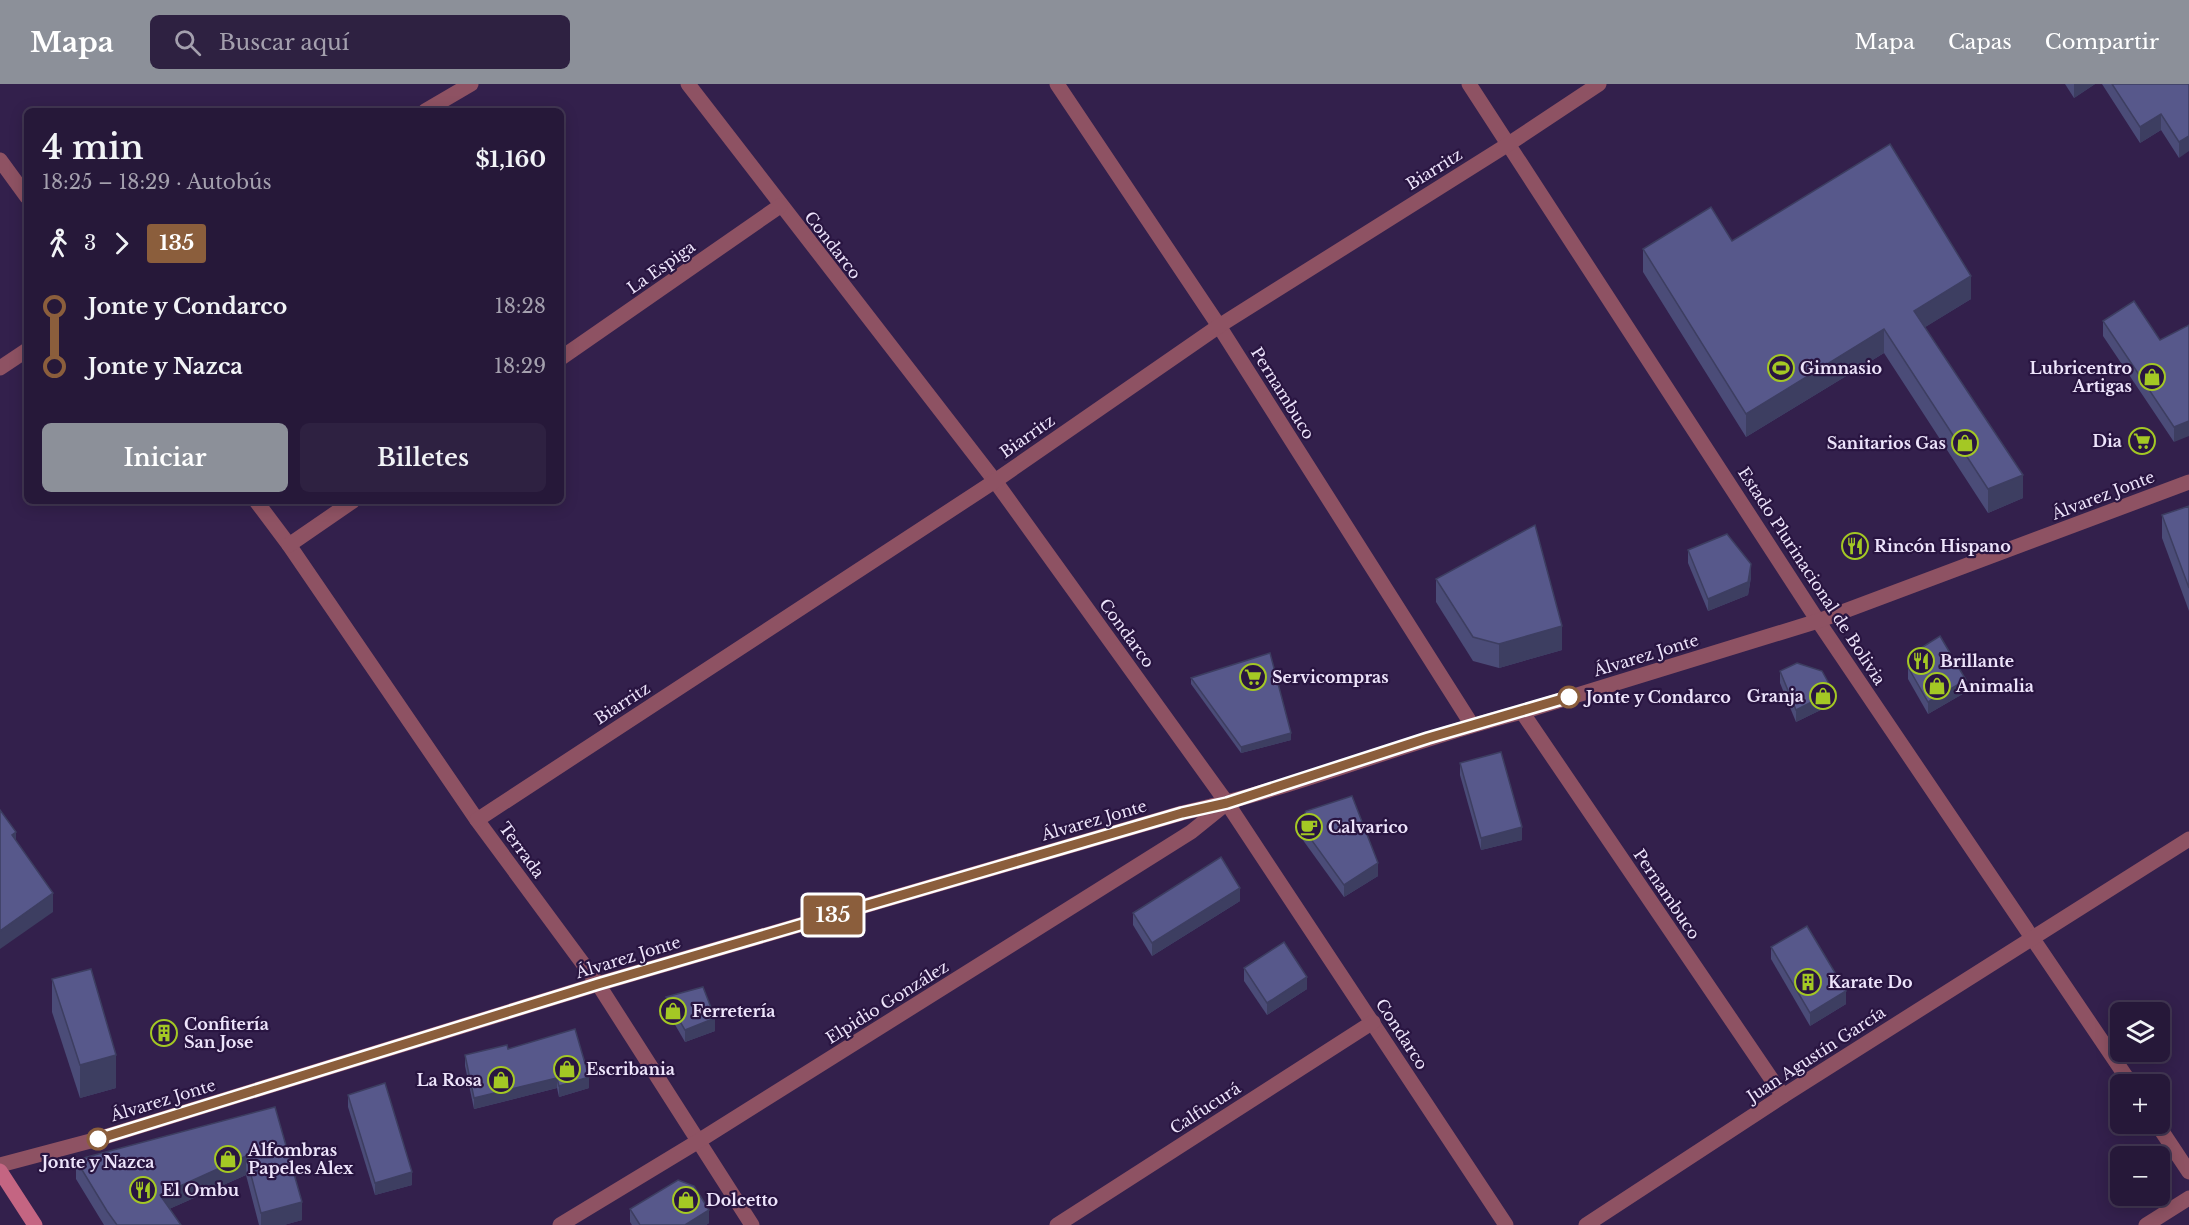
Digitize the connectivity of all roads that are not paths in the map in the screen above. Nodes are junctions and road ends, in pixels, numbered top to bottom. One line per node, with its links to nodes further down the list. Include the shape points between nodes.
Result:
1 (471, 84): 6 (street)
2 (688, 84): 10 (street, Condarco)
3 (1057, 84): 11 (street, Pernambuco)
4 (1469, 84): 7 (street, Estado Plurinacional de Bolivia)
5 (1599, 84): 7 (street, Biarritz)
6 (430, 108)
7 (1507, 145): 11 (street, Biarritz); 20 (street, Estado Plurinacional de Bolivia)
8 (0, 160): 9 (street)
9 (24, 193)
10 (780, 206): 13 (street, La Espiga); 15 (street, Condarco)
11 (1219, 326): 15 (street, Biarritz); 22 (street, Pernambuco)
12 (24, 352): 14 (street)
13 (564, 356)
14 (0, 368)
15 (995, 481): 23 (street, Condarco); 24 (street, Biarritz)
16 (2189, 482): 20 (street, Álvarez Jonte)
17 (258, 504): 19 (street, Terrada)
18 (349, 504): 19 (street)
19 (289, 545): 24 (street, Terrada)
20 (1818, 621): 21 (street, Álvarez Jonte); 26 (street, Estado Plurinacional de Bolivia)
21 (1521, 712): 22 (street, Álvarez Jonte); 30 (street, Pernambuco)
22 (1472, 725): 23 (street, Álvarez Jonte)
23 (1227, 803): 27 (street, Álvarez Jonte); 28 (street, Condarco); 32 (street, Elpidio González, via 1191,832)
24 (477, 820): 27 (street, Terrada)
25 (2189, 839): 26 (street, Juan Agustín García)
26 (2033, 937): 29 (street, Estado Plurinacional de Bolivia); 30 (street, Juan Agustín García)
27 (598, 984): 32 (street, Terrada); 33 (street, Álvarez Jonte, via 98,1139)
28 (1373, 1022): 40 (street, Calfucurá); 41 (street, Condarco)
29 (2124, 1074)
30 (1783, 1096): 42 (street, Juan Agustín García)
31 (2164, 1134): 35 (street)
32 (697, 1142): 38 (street, Elpidio González); 39 (street, Terrada)
33 (0, 1165)
34 (0, 1171): 37 (main road)
35 (2189, 1172)
36 (2189, 1197): 43 (street)
37 (35, 1225)
38 (560, 1225)
39 (752, 1225)
40 (1057, 1225)
41 (1506, 1225)
42 (1586, 1225)
43 (2146, 1225)

